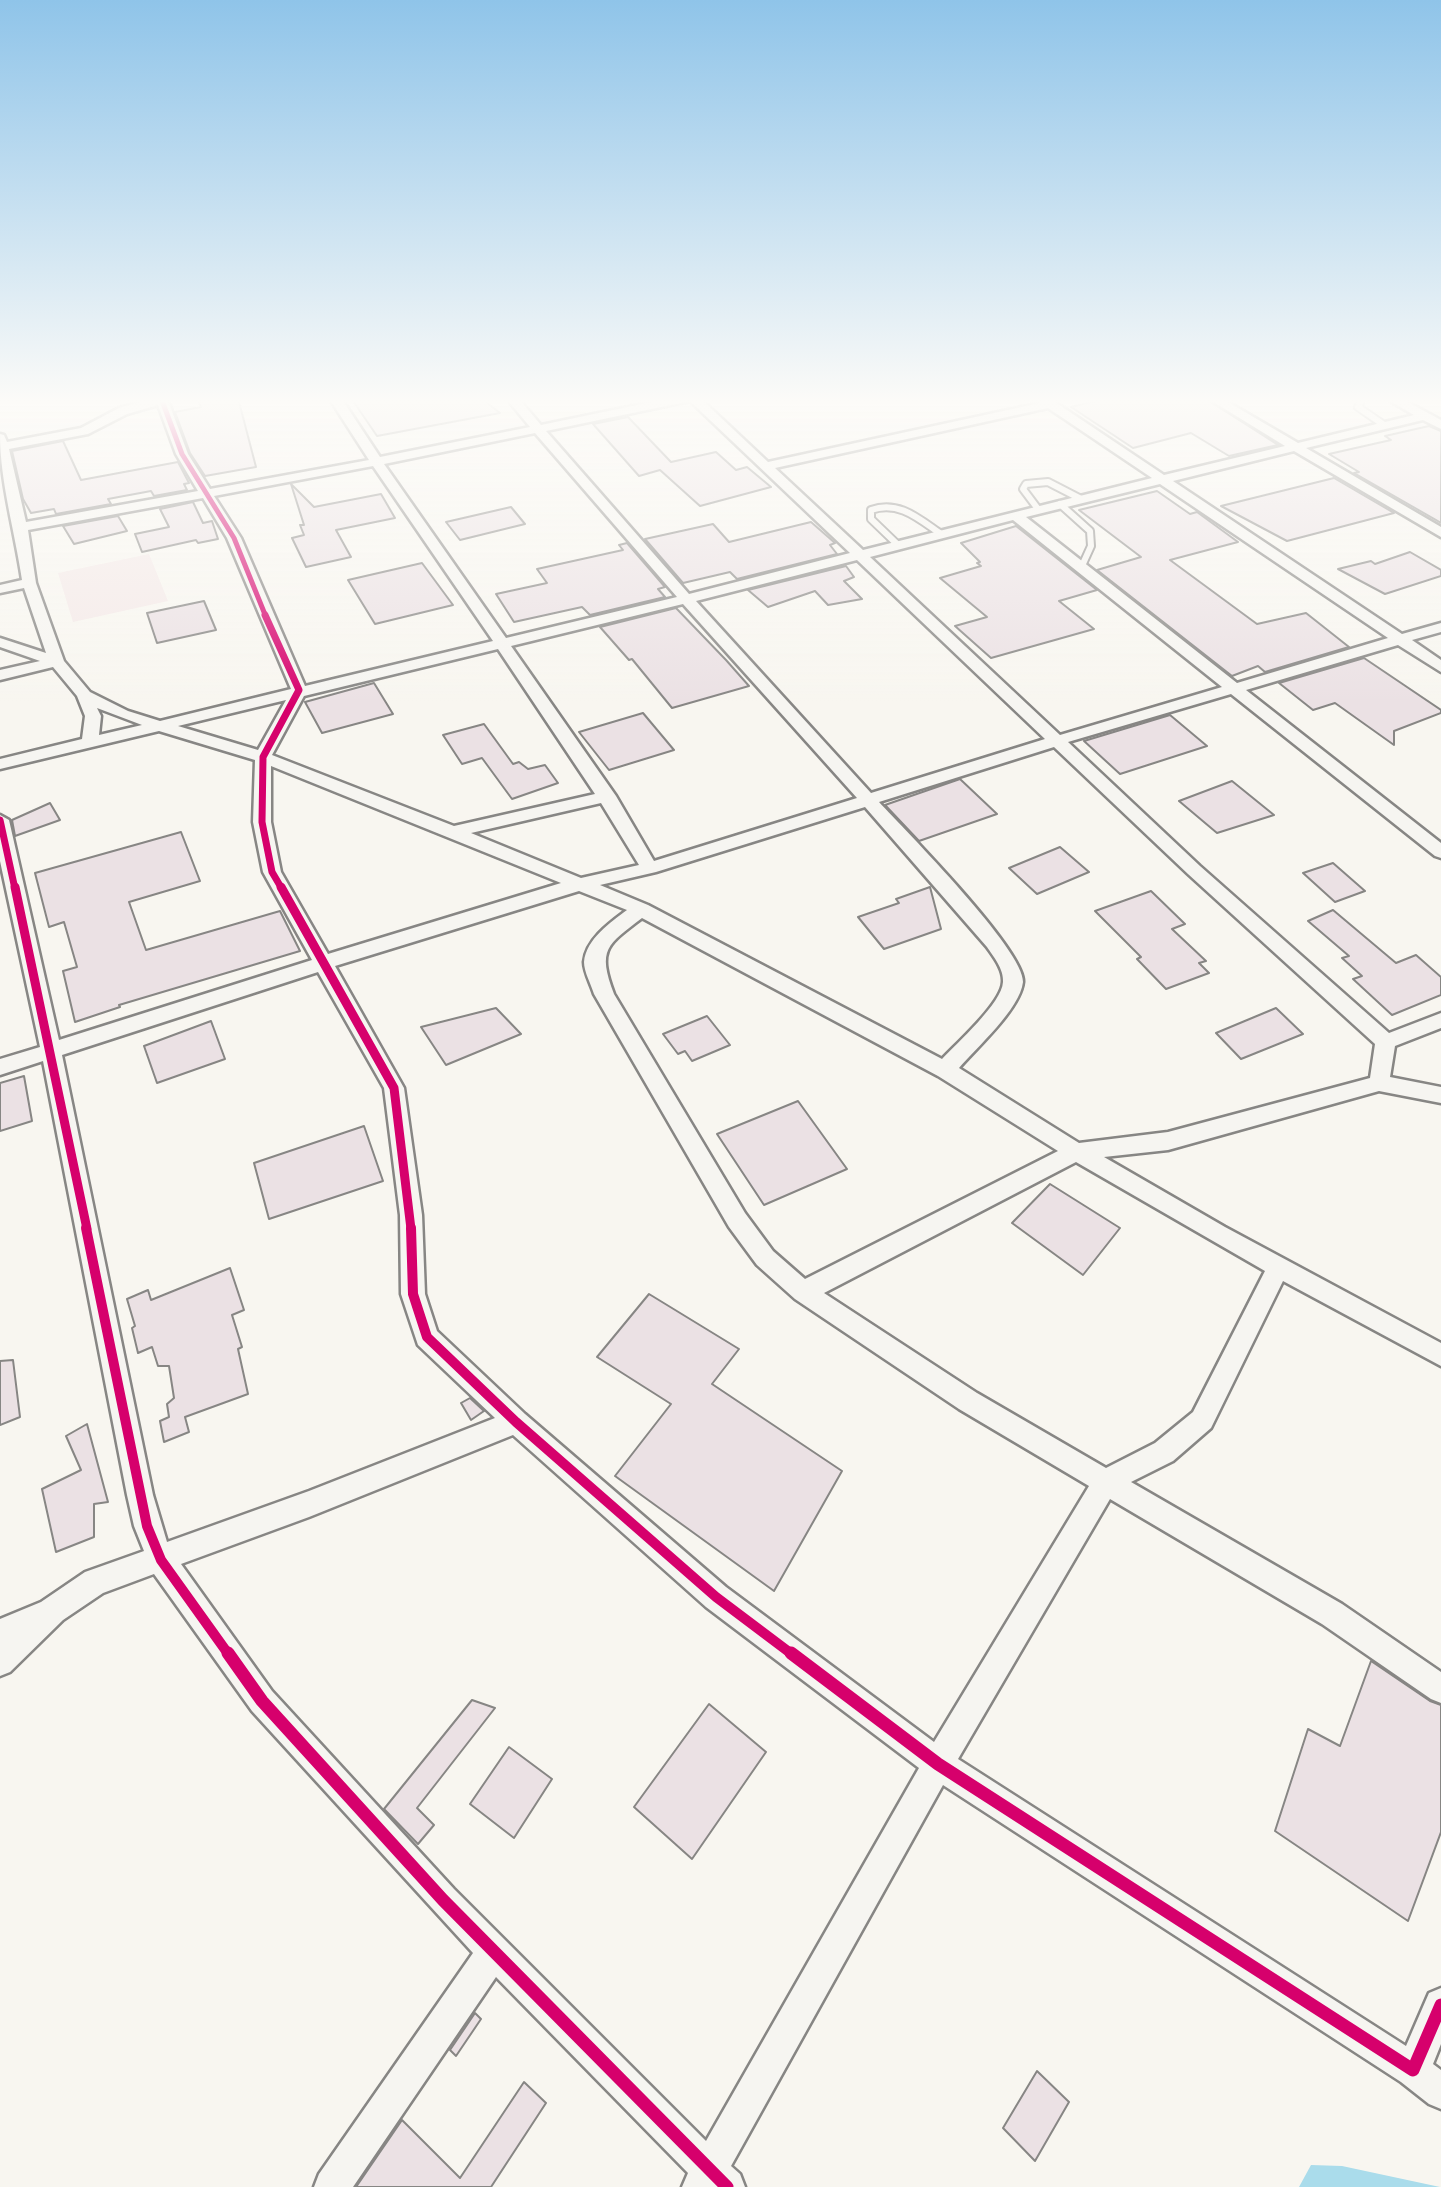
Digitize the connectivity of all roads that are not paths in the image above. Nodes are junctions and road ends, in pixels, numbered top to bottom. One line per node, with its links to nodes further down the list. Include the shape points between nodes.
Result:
1 (15, 500): 14 (street)
2 (163, 500): 14 (street)
3 (210, 500): 31 (street, via 234,538)
4 (403, 500): 26 (street)
5 (601, 500): 22 (street)
6 (802, 500): 18 (street)
7 (1031, 500): 12 (lane)
8 (1076, 500): 11 (street)
9 (1195, 500): 24 (street)
10 (1385, 500): 15 (street)
11 (1060, 504): 12 (street); 19 (lane, via 1094,537 1092,551)
12 (1038, 509): 13 (street)
13 (1015, 515): 16 (street); 19 (street)
14 (21, 527): 20 (street)
15 (1441, 533)
16 (941, 534): 17 (street); 17 (lane, via 891,505 872,510 871,519)
17 (898, 545): 18 (street)
18 (860, 555): 22 (street); 34 (street)
19 (1081, 568): 30 (street)
20 (29, 583): 21 (street); 27 (street)
21 (0, 589)
22 (687, 598): 26 (street); 39 (street)
23 (1441, 627): 24 (street)
24 (1400, 639): 28 (street); 30 (street)
25 (0, 642): 27 (street)
26 (503, 642): 31 (street); 38 (street)
27 (57, 662): 29 (street); 32 (street)
28 (1441, 667)
29 (0, 675)
30 (1234, 688): 34 (street); 42 (street)
31 (299, 690): 33 (street); 36 (street)
32 (84, 695): 33 (street); 35 (street, via 93,716)
33 (157, 727): 35 (street); 36 (street)
34 (1059, 740): 39 (street); 48 (street, via 1194,870)
35 (90, 742): 37 (street)
36 (262, 758): 41 (street); 46 (street, via 262,822 272,872)
37 (0, 764)
38 (607, 796): 41 (street); 43 (street)
39 (869, 799): 43 (street); 51 (street, via 1008,964 1013,982 1003,1005)
40 (0, 820): 49 (street)
41 (453, 832): 44 (street)
42 (1441, 852)
43 (650, 867): 44 (street)
44 (580, 884): 45 (street); 46 (street)
45 (641, 909): 51 (street); 56 (street, via 599,949 594,963 604,994 737,1220 765,1258)
46 (323, 964): 49 (street); 58 (street, via 394,1088 411,1215 413,1294 427,1337)
47 (1441, 1020): 48 (street)
48 (1386, 1042): 52 (street)
49 (51, 1052): 50 (street); 60 (street, via 140,1495)
50 (0, 1067)
51 (945, 1070): 54 (street)
52 (1379, 1083): 53 (street); 54 (street, via 1168,1141)
53 (1441, 1095)
54 (1076, 1152): 55 (street); 56 (street)
55 (1278, 1268): 57 (street); 59 (street, via 1202,1420 1164,1451)
56 (803, 1292): 59 (street, via 968,1401)
57 (1441, 1355)
58 (516, 1422): 60 (street); 65 (street, via 716,1597)
59 (1106, 1481): 64 (street, via 1332,1614); 65 (street)
60 (160, 1560): 61 (street, via 95,1582); 66 (street, via 262,1700)
61 (53, 1610): 62 (street); 63 (street)
62 (0, 1633)
63 (0, 1662)
64 (1441, 1689)
65 (938, 1763): 68 (street); 70 (street)
66 (494, 1951): 70 (street); 71 (street)
67 (1441, 2005): 68 (street)
68 (1413, 2070): 69 (street)
69 (1441, 2092)
70 (712, 2181)
71 (332, 2187)

